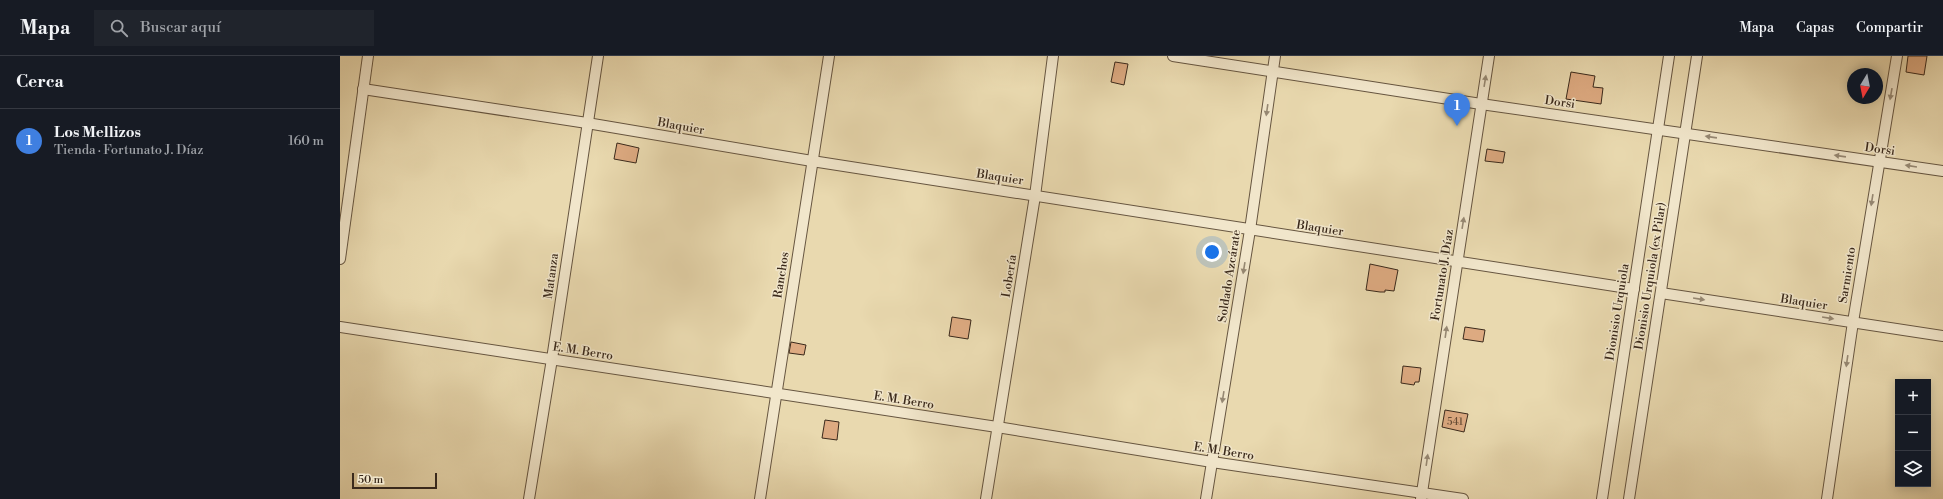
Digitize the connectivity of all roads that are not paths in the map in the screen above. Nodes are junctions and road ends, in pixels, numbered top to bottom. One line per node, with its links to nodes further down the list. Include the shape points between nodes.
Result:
1 (368, 56): 12 (street)
2 (598, 56): 14 (street, Matanza)
3 (829, 56): 17 (street, Ranchos)
4 (1053, 56): 20 (street, Lobería)
5 (1173, 56): 11 (street, Dorsi)
6 (1275, 56): 11 (street, Soldado Azcárate)
7 (1489, 56): 13 (street, Fortunato J. Díaz, one-way to 7)
8 (1669, 56): 15 (street)
9 (1697, 56): 16 (street, Dionisio Urquiola (ex Pilar))
10 (1898, 56): 18 (street, Sarmiento, one-way to 18)
11 (1273, 71): 13 (street, Dorsi); 21 (street, Soldado Azcárate, one-way to 21)
12 (363, 89): 14 (street, Blaquier); 22 (street)
13 (1481, 104): 15 (street, Dorsi); 23 (street, Fortunato J. Díaz, one-way to 13)
14 (586, 124): 17 (street, Blaquier); 29 (street, Matanza)
15 (1658, 129): 16 (street, Dorsi); 24 (street, Dionisio Urquiola)
16 (1685, 134): 18 (street, Dorsi, one-way to 16); 25 (street, Dionisio Urquiola (ex Pilar))
17 (812, 161): 20 (street, Blaquier); 30 (street, Ranchos)
18 (1879, 162): 19 (street, Dorsi, one-way to 18); 26 (street, Sarmiento, one-way to 26)
19 (1943, 171)
20 (1035, 196): 21 (street, Blaquier); 31 (street, Lobería)
21 (1250, 230): 23 (street, Blaquier); 32 (street, Soldado Azcárate, one-way to 32)
22 (340, 259)
23 (1456, 262): 24 (street, Blaquier); 33 (street, Fortunato J. Díaz, one-way to 23)
24 (1634, 288): 39 (street, Dionisio Urquiola)
25 (1661, 293): 26 (street, Blaquier, one-way to 26); 40 (street, Dionisio Urquiola (ex Pilar))
26 (1853, 322): 28 (street, Blaquier); 41 (street, Sarmiento, one-way to 41)
27 (340, 327): 29 (street, E. M. Berro)
28 (1943, 336)
29 (552, 359): 30 (street, E. M. Berro); 34 (street, Matanza)
30 (776, 393): 31 (street, E. M. Berro); 35 (street, Ranchos)
31 (997, 427): 32 (street, E. M. Berro); 36 (street, Lobería)
32 (1212, 462): 33 (street, E. M. Berro); 37 (street, Soldado Azcárate)
33 (1422, 496): 38 (street, E. M. Berro)
34 (529, 499)
35 (760, 499)
36 (986, 499)
37 (1206, 499)
38 (1463, 499)
39 (1602, 499)
40 (1629, 499)
41 (1827, 499)

